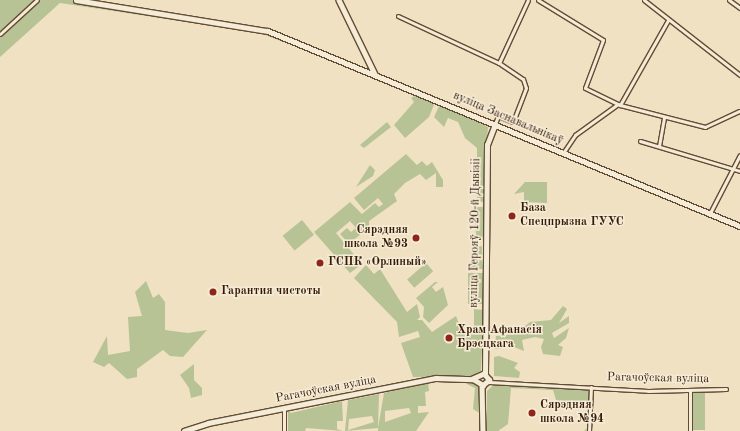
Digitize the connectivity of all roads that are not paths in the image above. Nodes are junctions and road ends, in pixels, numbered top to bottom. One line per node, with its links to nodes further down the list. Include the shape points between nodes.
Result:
1 (38, 0): 11 (street)
2 (76, 0): 13 (main road, вуліца Заснавальнікаў, via 250,26)
3 (338, 0): 13 (main road)
4 (528, 0): 12 (street)
5 (538, 0): 15 (street, via 603,40 585,88)
6 (644, 0): 10 (street)
7 (729, 0): 8 (street)
8 (740, 8)
9 (398, 16): 12 (street, вуліца Заснавальнікаў)
10 (668, 20): 14 (street); 15 (street)
11 (0, 34)
12 (499, 63): 18 (street, вуліца Заснавальнікаў, via 520,76 526,85 513,122 498,116)
13 (375, 74): 18 (main road, вуліца Заснавальнікаў)
14 (740, 75)
15 (619, 105): 17 (street); 21 (street, via 575,135)
16 (740, 111): 17 (street, via 705,127)
17 (664, 117): 20 (street)
18 (495, 124): 21 (main road, вуліца Заснавальнікаў); 27 (main road, вуліца Герояў 120-й Дывізіі, via 487,146)
19 (640, 141): 20 (street)
20 (659, 146): 23 (street)
21 (563, 153): 25 (main road, вуліца Заснавальнікаў)
22 (740, 155): 23 (street)
23 (732, 169): 24 (street); 25 (street)
24 (740, 171)
25 (710, 214): 26 (main road, вуліца Заснавальнікаў)
26 (740, 226)
27 (484, 379): 28 (street, Рагачоўская вуліца); 31 (main road, Рагачоўская вуліца, via 436,378); 34 (main road, вуліца Герояў 120-й Дывізіі)
28 (591, 387): 30 (street, Рагачоўская вуліца); 35 (street)
29 (726, 389): 30 (street, Рагачоўская вуліца)
30 (690, 391): 36 (street)
31 (284, 409): 32 (main road, Рагачоўская вуліца); 33 (street)
32 (184, 431)
33 (284, 431)
34 (484, 431)
35 (589, 431)
36 (690, 431)

